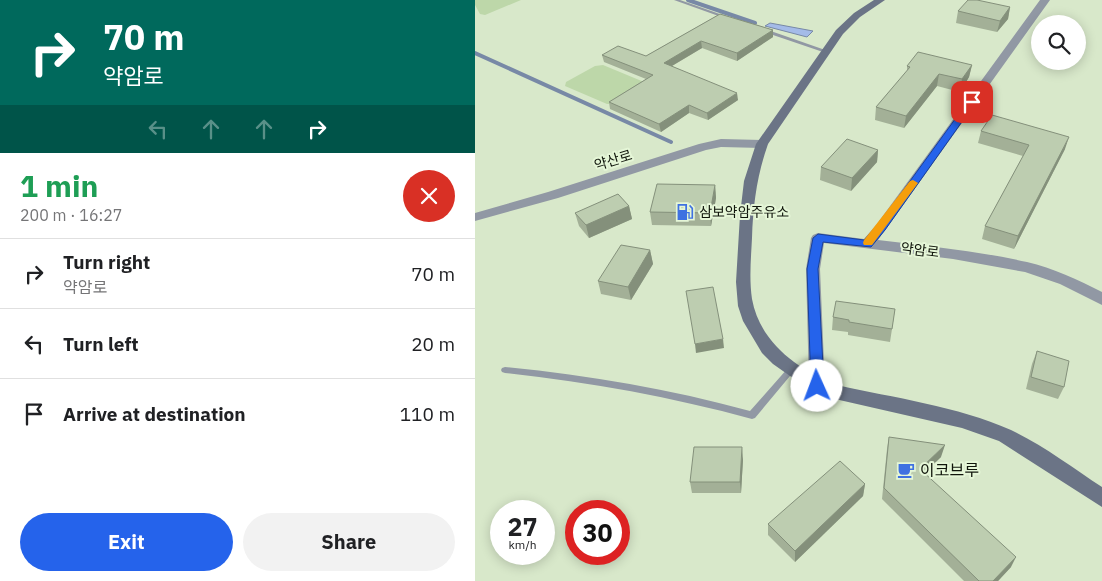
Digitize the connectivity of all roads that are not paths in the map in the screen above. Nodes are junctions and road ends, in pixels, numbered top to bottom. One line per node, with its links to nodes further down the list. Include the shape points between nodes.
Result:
1 (676, 0): 4 (lane)
2 (880, 0): 6 (street, via 848,22)
3 (1045, 0): 9 (street)
4 (736, 21)
5 (754, 27): 6 (lane)
6 (825, 51): 7 (street)
7 (762, 144): 8 (street, 약산로, via 721,143 703,147); 12 (street, via 749,178 747,198 746,305 755,329 771,352)
8 (475, 217)
9 (867, 244): 10 (street, 약암로, via 1027,267 1065,280); 13 (street, 약암로, via 818,238 813,269)
10 (1102, 298)
11 (505, 370): 12 (lane, via 643,388 752,415)
12 (791, 370): 13 (street)
13 (817, 386): 14 (street, via 963,421 1005,436)
14 (1102, 498)

